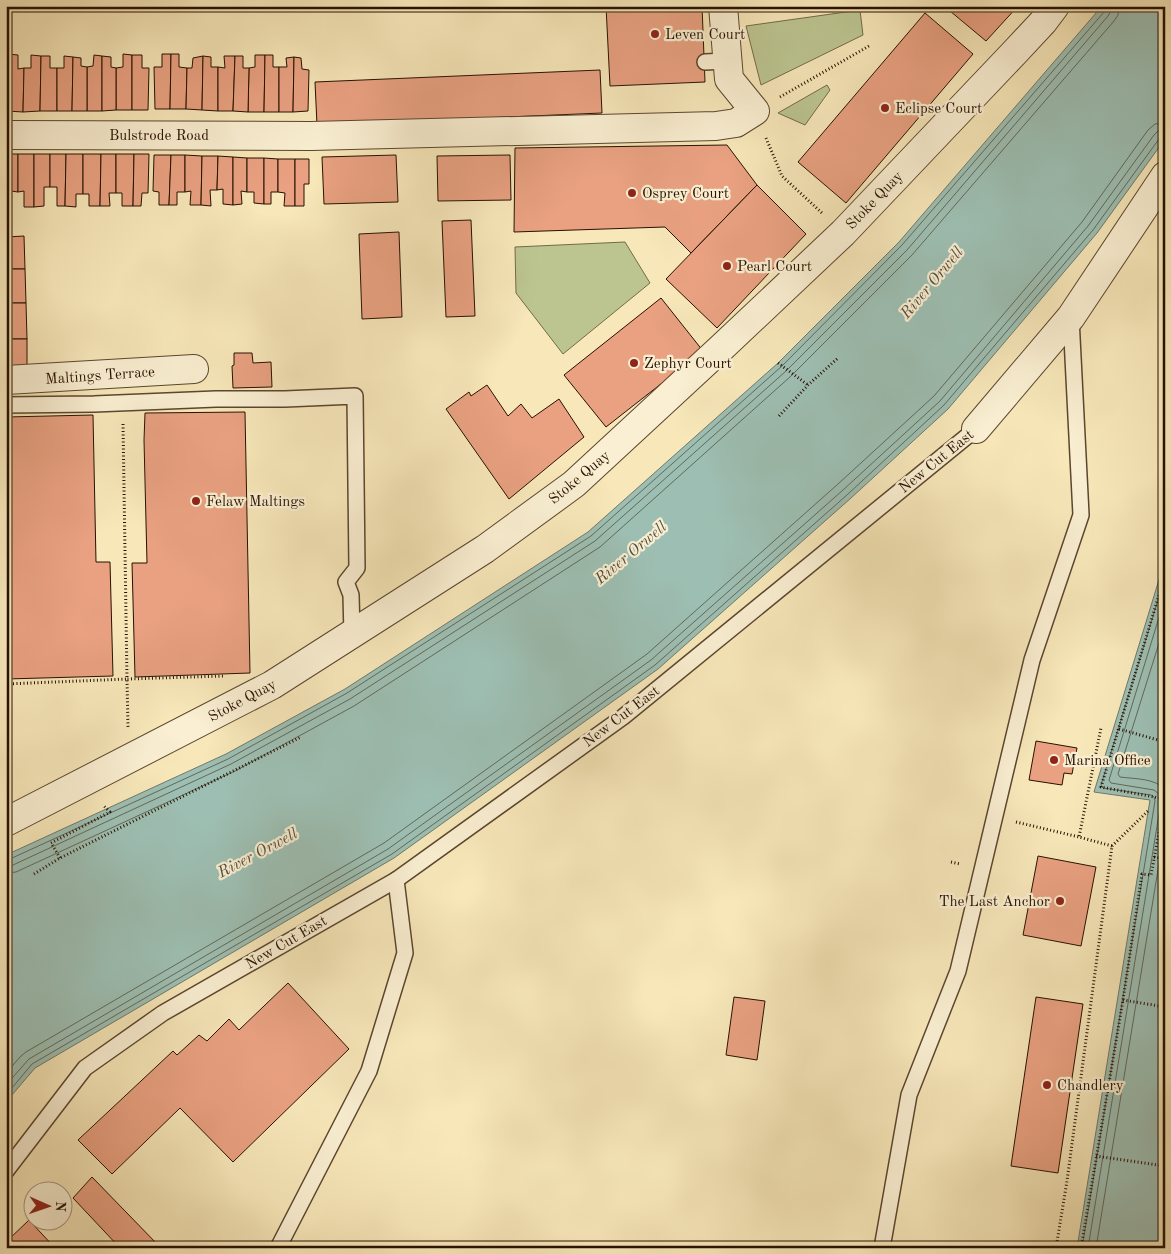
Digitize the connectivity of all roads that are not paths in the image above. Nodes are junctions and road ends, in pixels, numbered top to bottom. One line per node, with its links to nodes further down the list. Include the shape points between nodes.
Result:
1 (723, 6): 3 (street)
2 (1055, 6): 12 (street, Stoke Quay, via 843,233 574,484 485,549)
3 (720, 67): 4 (street); 4 (street, Bulstrode Road, via 755,111 736,123)
4 (716, 126): 5 (street, Bulstrode Road, via 311,136)
5 (6, 135)
6 (1165, 176): 7 (street, New Cut East)
7 (1071, 317): 11 (street, New Cut East); 17 (lane, via 1081,516 1032,660 958,971 908,1095)
8 (194, 369): 9 (street, Maltings Terrace)
9 (6, 380)
10 (6, 405): 12 (lane, via 355,396 357,568 346,582 351,595)
11 (976, 429): 14 (lane, New Cut East, via 623,717)
12 (352, 634): 13 (street, Stoke Quay, via 272,685)
13 (6, 822)
14 (396, 880): 15 (lane, New Cut East, via 163,1013 84,1068); 16 (lane, via 405,953 369,1071)
15 (6, 1171)
16 (278, 1248)
17 (882, 1248)

